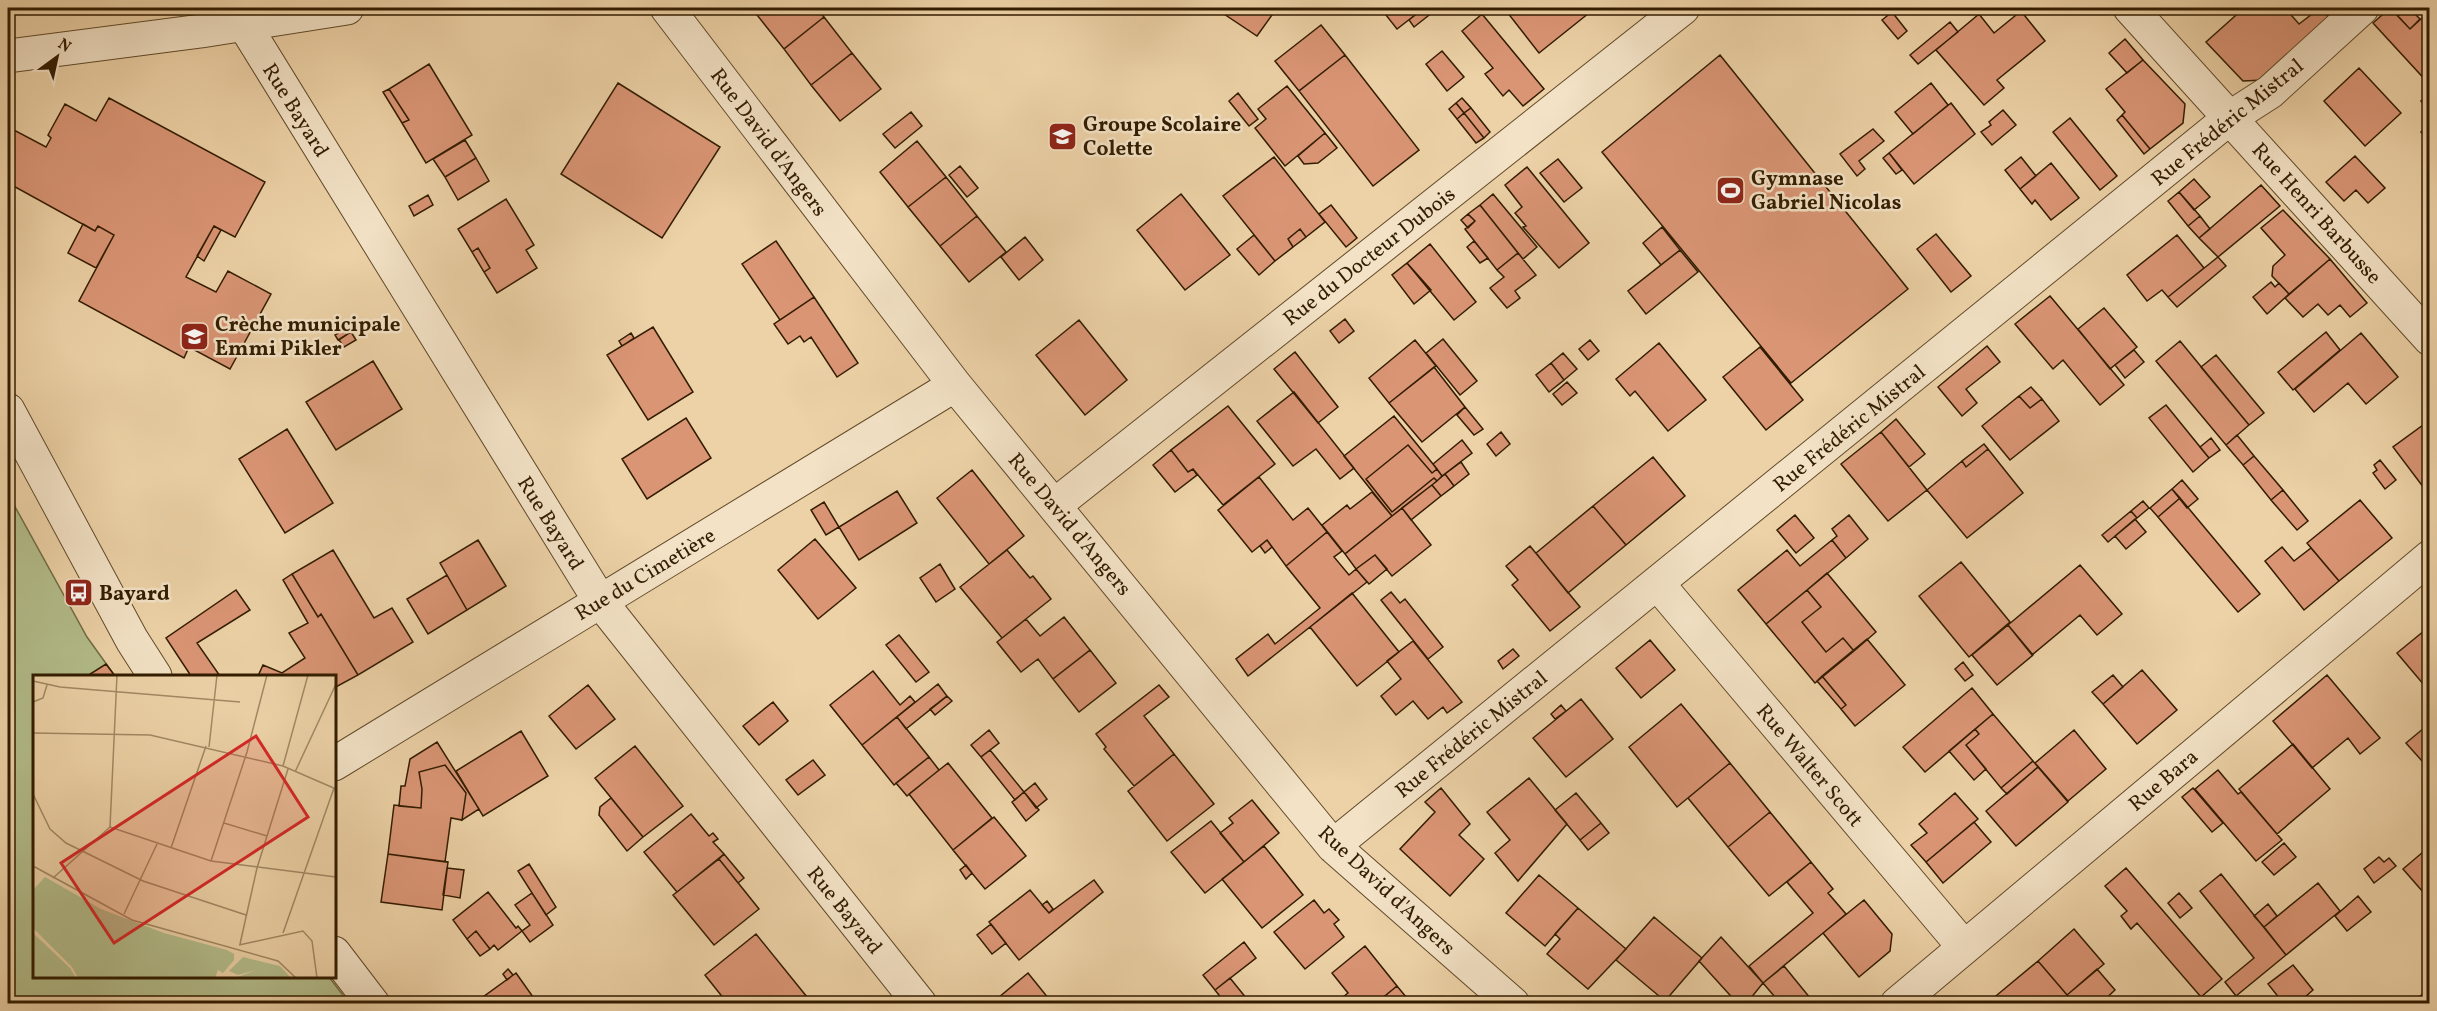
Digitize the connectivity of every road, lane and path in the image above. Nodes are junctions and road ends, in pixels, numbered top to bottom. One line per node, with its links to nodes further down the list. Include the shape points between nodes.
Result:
1 (347, 8): 6 (street)
2 (667, 8): 10 (street, Rue David d'Angers)
3 (1683, 8): 12 (street, Rue du Docteur Dubois)
4 (2130, 8): 8 (street, Rue Henri Barbusse)
5 (2362, 8): 8 (street, Rue Frédéric Mistral, via 2270,92)
6 (239, 16): 7 (street); 15 (street, Rue Bayard)
7 (8, 56)
8 (2231, 117): 9 (street, Rue Henri Barbusse); 14 (street, Rue Frédéric Mistral)
9 (2430, 339)
10 (955, 385): 12 (street, Rue David d'Angers); 15 (street, Rue du Cimetière)
11 (8, 410): 16 (street)
12 (1055, 505): 18 (street, Rue David d'Angers)
13 (2430, 557): 19 (street, Rue Bara)
14 (1657, 583): 18 (street, Rue Frédéric Mistral); 19 (street, Rue Walter Scott)
15 (600, 601): 17 (street, Rue du Cimetière); 22 (street, Rue Bayard)
16 (154, 675)
17 (336, 763)
18 (1333, 846): 23 (street, Rue David d'Angers)
19 (1964, 947): 24 (street, Rue Bara)
20 (336, 956): 21 (street)
21 (373, 1004)
22 (920, 1004)
23 (1513, 1004)
24 (1897, 1004)

